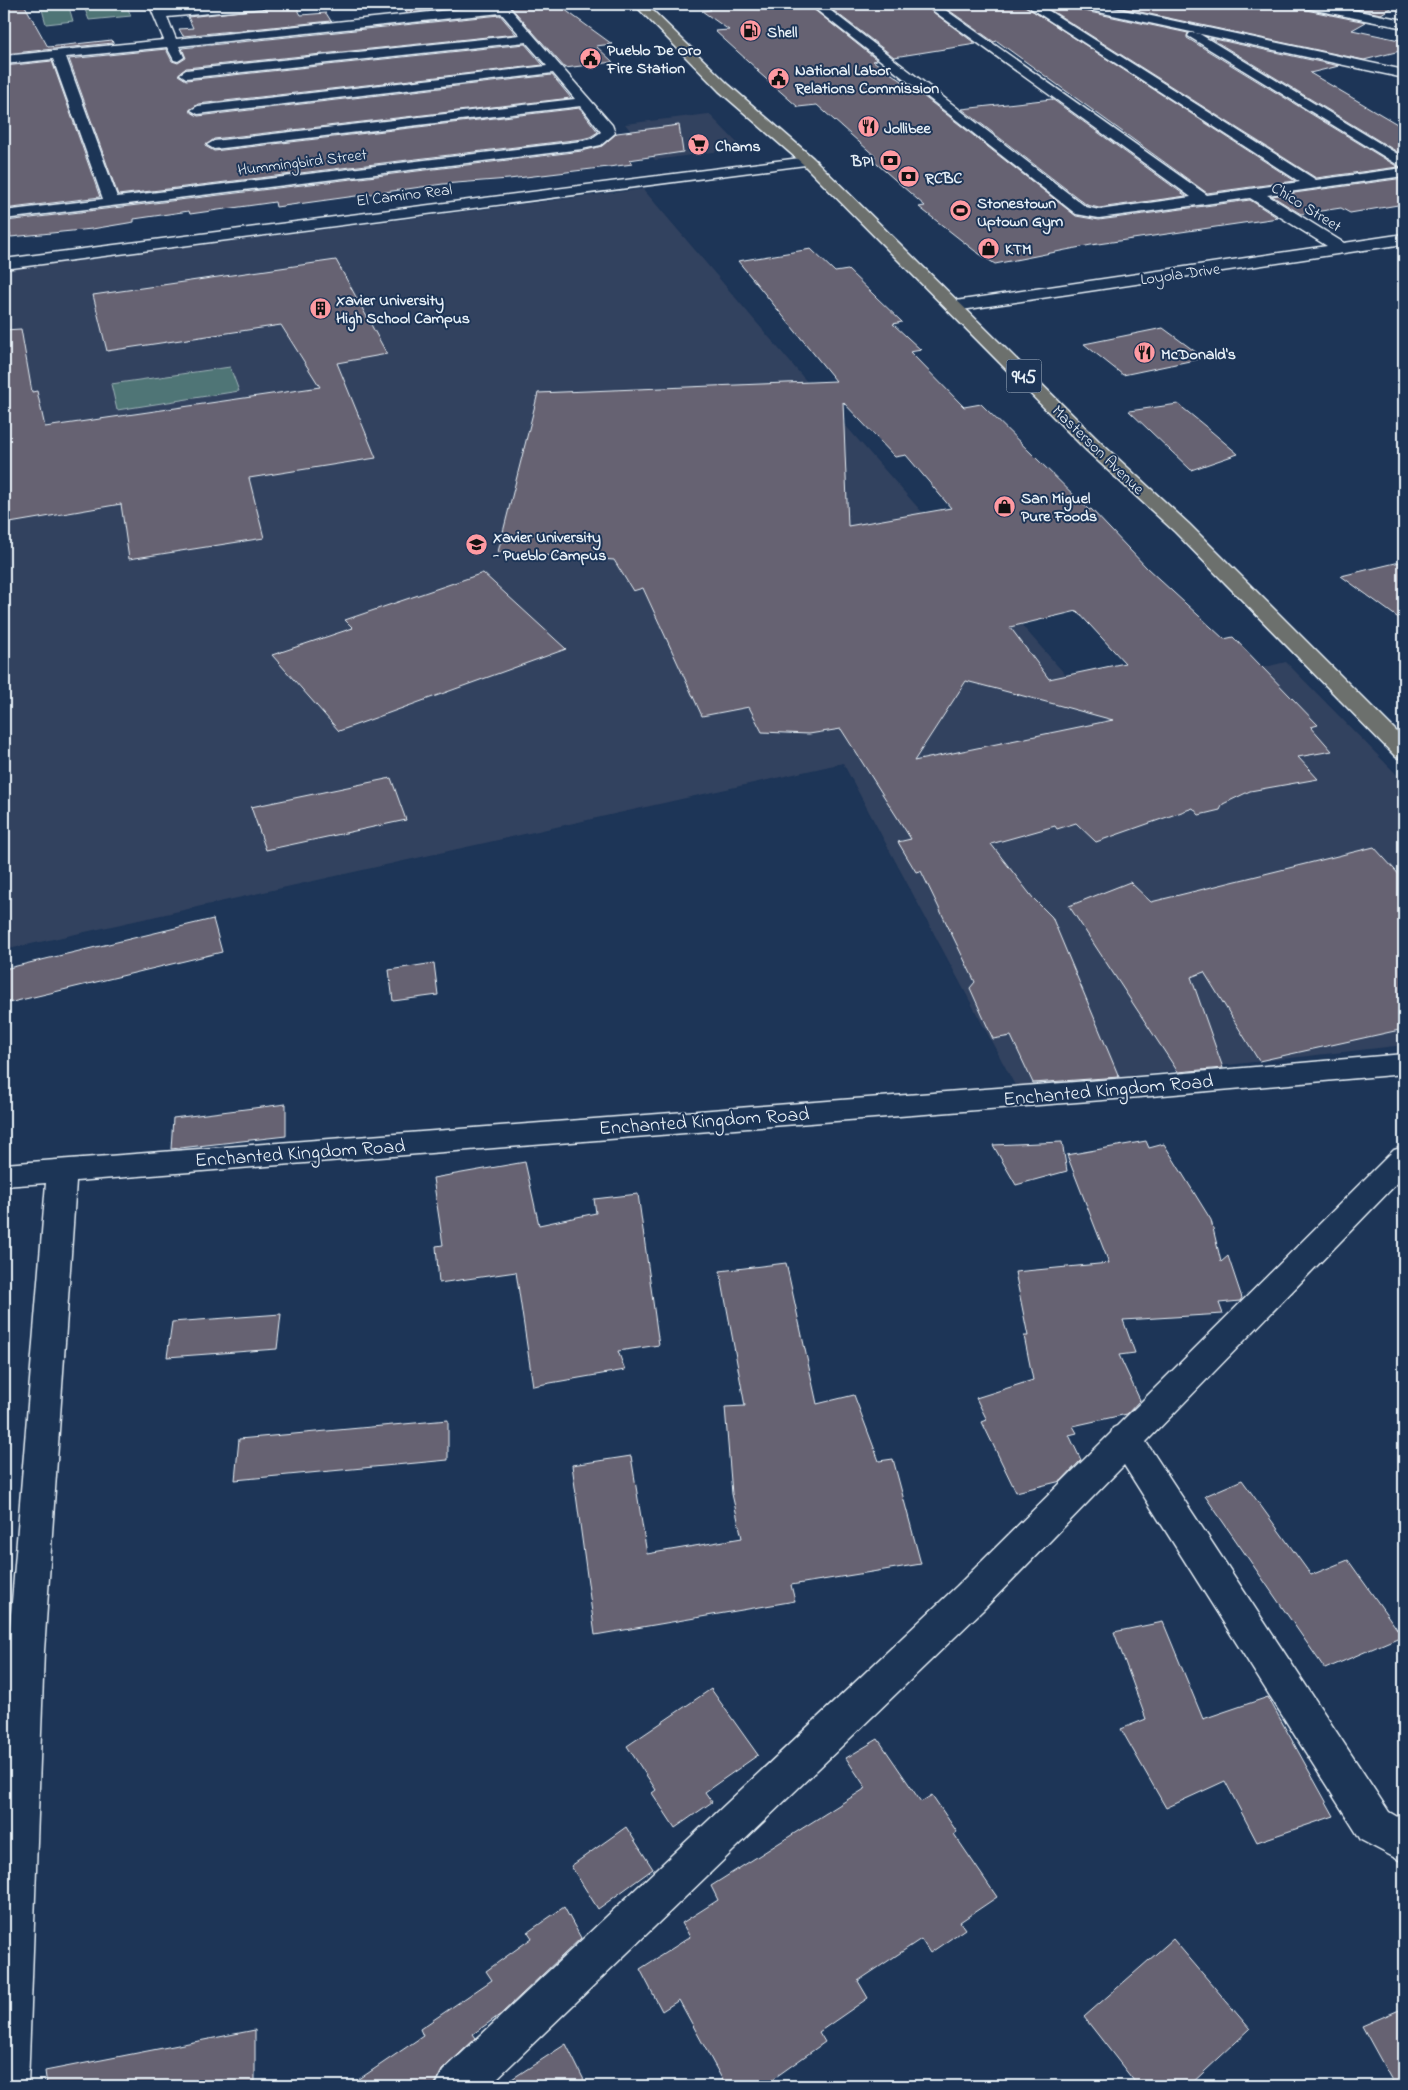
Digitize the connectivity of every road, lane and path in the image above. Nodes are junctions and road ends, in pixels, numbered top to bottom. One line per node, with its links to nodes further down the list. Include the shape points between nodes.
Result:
1 (264, 4): 9 (street)
2 (640, 4): 20 (main road, Masterson Avenue / 945, via 692,58)
3 (815, 4): 28 (street, via 1081,211 1099,214)
4 (930, 4): 28 (street)
5 (1030, 4): 25 (street)
6 (1080, 4): 11 (street)
7 (1306, 4): 10 (street)
8 (502, 6): 12 (street); 13 (street)
9 (157, 9): 13 (street)
10 (1404, 24)
11 (1176, 26): 17 (street); 22 (street)
12 (529, 38): 13 (street, via 188,79); 16 (street)
13 (171, 43): 14 (street)
14 (58, 54): 15 (street); 29 (street)
15 (4, 60)
16 (556, 69): 18 (street); 19 (street)
17 (1404, 74)
18 (584, 102): 26 (street, Hummingbird Street, via 608,133 604,138 582,145); 26 (street, via 212,141)
19 (198, 110)
20 (794, 148): 21 (main road, Masterson Avenue / 945); 23 (street)
21 (808, 161): 33 (street, El Camino Real); 34 (main road, Masterson Avenue / 945)
22 (1404, 164)
23 (638, 168)
24 (1404, 172): 25 (street)
25 (1311, 183): 27 (street)
26 (232, 187): 29 (street, Hummingbird Street)
27 (1253, 193): 28 (street); 32 (street, Chico Street)
28 (1203, 199)
29 (112, 202): 30 (street, Hummingbird Street)
30 (4, 215)
31 (1404, 239): 32 (street, Loyola Drive)
32 (1342, 249): 34 (street, Loyola Drive)
33 (4, 264)
34 (955, 306): 35 (main road, Masterson Avenue / 945)
35 (1404, 752)
36 (1404, 1064): 38 (street, Enchanted Kingdom Road)
37 (1404, 1158): 40 (street)
38 (62, 1170): 39 (street, Enchanted Kingdom Road); 41 (street)
39 (4, 1175)
40 (1126, 1438): 42 (street, via 1375,1826 1399,1840); 44 (street, via 970,1598)
41 (15, 1654): 43 (street)
42 (1404, 1838)
43 (6, 2086)
44 (458, 2086)

